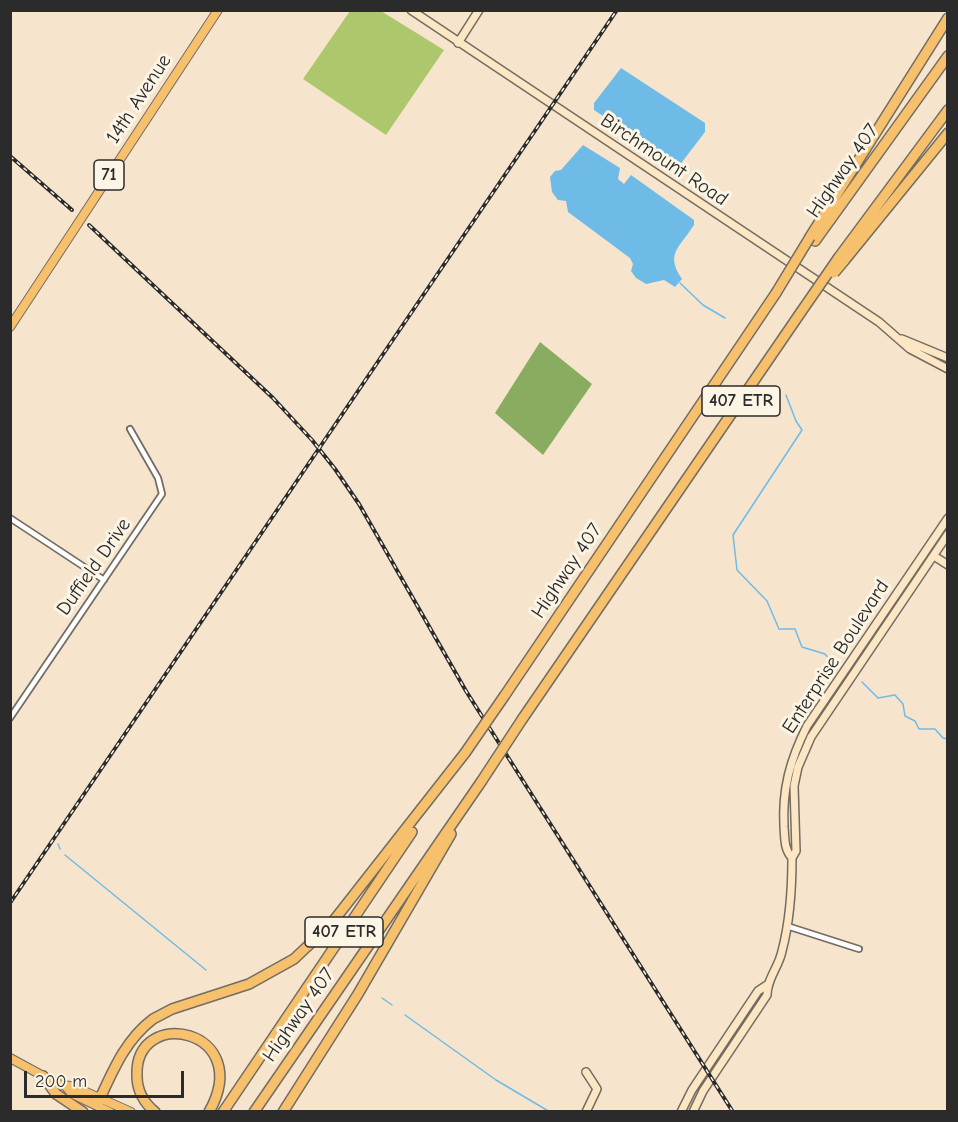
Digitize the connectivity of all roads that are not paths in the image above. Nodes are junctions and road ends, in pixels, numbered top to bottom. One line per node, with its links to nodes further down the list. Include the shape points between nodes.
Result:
1 (218, 10): 11 (main road, 14th Avenue / 71)
2 (411, 10): 5 (main road, Birchmount Road)
3 (479, 10): 5 (main road)
4 (948, 18): 9 (highway)
5 (458, 43): 12 (main road, Birchmount Road)
6 (948, 56): 9 (highway, Highway 407 / 407 ETR)
7 (948, 110): 10 (highway, Highway 407 / 407 ETR)
8 (948, 133): 10 (highway)
9 (813, 239): 24 (highway, Highway 407 / 407 ETR, bridge)
10 (841, 259): 25 (highway, Highway 407 / 407 ETR, bridge)
11 (10, 327)
12 (899, 338): 13 (main road, Birchmount Road); 14 (main road, Birchmount Road, via 910,349)
13 (948, 358)
14 (948, 369)
15 (130, 429): 22 (street, Duffield Drive, via 158,478 162,494)
16 (10, 518): 22 (street)
17 (948, 518): 19 (main road, Enterprise Boulevard)
18 (948, 534): 20 (main road, Enterprise Boulevard)
19 (926, 551): 20 (street); 26 (main road, Enterprise Boulevard, via 796,747 787,771 783,804 786,851)
20 (934, 556): 21 (main road); 26 (main road, Enterprise Boulevard, via 811,737 794,786 796,851)
21 (948, 565)
22 (104, 580): 23 (street, Duffield Drive)
23 (10, 718)
24 (465, 753): 33 (highway, via 313,942 269,974 153,1018 125,1046); 39 (highway, Highway 407 / 407 ETR)
25 (481, 782): 40 (highway, Highway 407 / 407 ETR); 41 (highway, via 358,994)
26 (792, 858): 27 (main road, Enterprise Boulevard)
27 (787, 926): 28 (street); 29 (main road, Enterprise Boulevard, via 782,954)
28 (858, 949)
29 (767, 985): 43 (main road, Enterprise Boulevard, via 758,991); 44 (main road, Enterprise Boulevard, via 767,995)
30 (10, 1058): 32 (main road)
31 (586, 1071): 42 (main road, via 597,1089)
32 (43, 1076): 33 (main road, via 75,1087); 34 (highway, via 56,1094)
33 (98, 1102): 35 (main road); 36 (main road)
34 (83, 1112)
35 (110, 1112)
36 (131, 1112)
37 (155, 1112): 38 (highway, via 140,1091 137,1064 153,1041 177,1032 200,1040 216,1059 220,1086)
38 (209, 1112)
39 (223, 1112)
40 (254, 1112)
41 (283, 1112)
42 (586, 1112)
43 (681, 1112)
44 (693, 1112)

